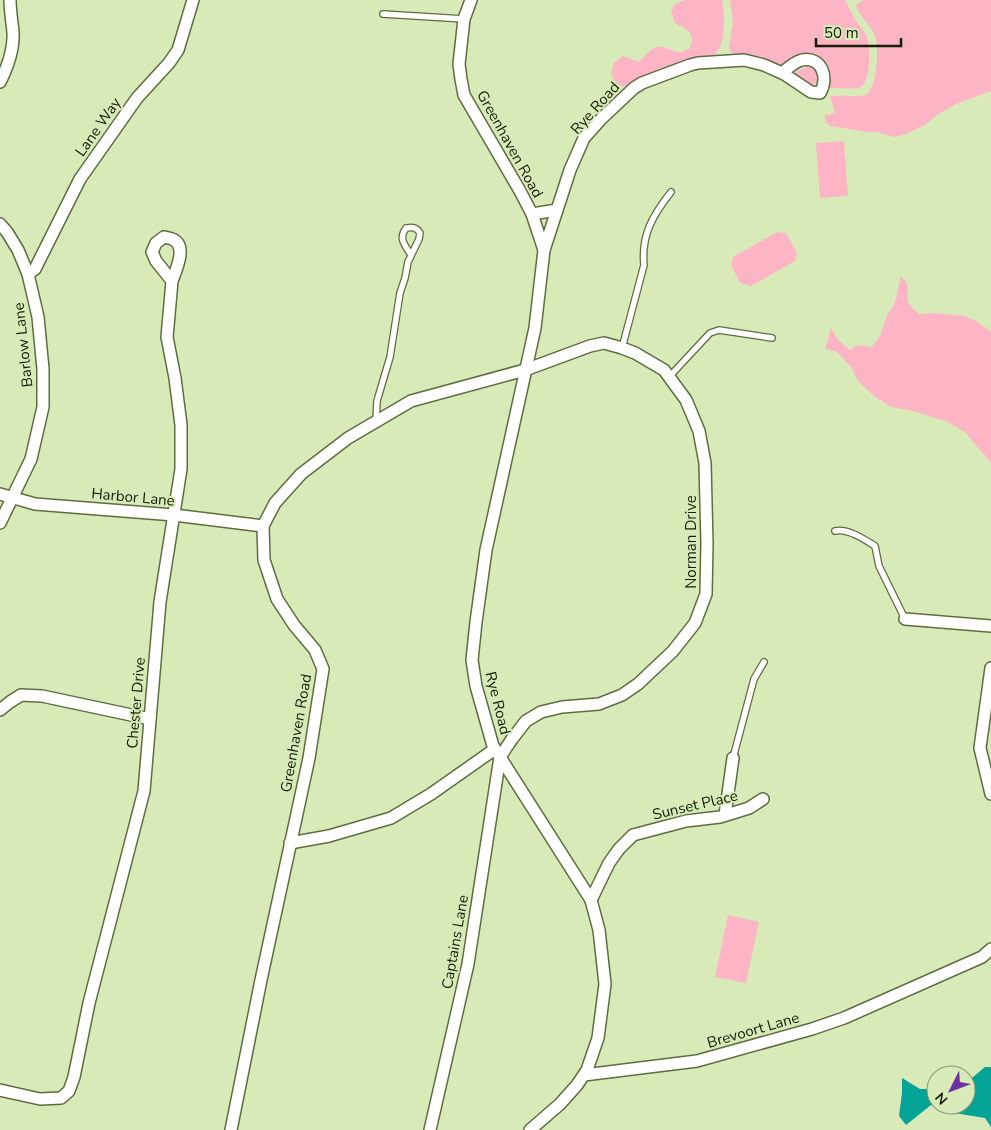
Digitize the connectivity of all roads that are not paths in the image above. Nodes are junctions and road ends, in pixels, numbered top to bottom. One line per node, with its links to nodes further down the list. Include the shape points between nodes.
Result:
1 (10, 0): 7 (street, via 13,34 8,65)
2 (193, 0): 14 (street, Lane Way, via 178,50 137,98 80,179 35,269)
3 (471, 0): 5 (street, Greenhaven Road)
4 (383, 14): 5 (lane)
5 (464, 20): 10 (street, Greenhaven Road, via 459,64 464,95)
6 (782, 73): 9 (street, Rye Road, via 744,60 698,63 642,83 584,138)
7 (0, 82)
8 (671, 192): 17 (lane, via 646,234 644,265)
9 (557, 210): 10 (street, Greenhaven Road); 12 (street, Rye Road)
10 (532, 214): 12 (street, Greenhaven Road)
11 (0, 224): 14 (street, Barlow Lane, via 18,250)
12 (544, 250): 18 (street, Greenhaven Road, via 535,328)
13 (411, 256): 13 (lane, via 420,233 414,227 406,228 402,236); 20 (lane, via 377,401)
14 (28, 274): 22 (street, Barlow Lane, via 38,317 43,407 32,459)
15 (172, 280): 23 (street, Chester Drive, via 168,337 181,425 181,469)
16 (772, 338): 19 (lane, via 719,330 710,333)
17 (622, 348): 18 (street, Norman Drive, via 604,343 590,346); 19 (street, Norman Drive, via 664,370)
18 (525, 370): 20 (street, Greenhaven Road, via 411,401); 33 (street, Rye Road, via 486,550 472,660 476,686)
19 (668, 377): 33 (street, Norman Drive, via 686,400 696,423 705,463 706,594 695,623 673,651 622,695 599,704 541,712 526,721)
20 (376, 422): 25 (street, Greenhaven Road, via 348,438 301,474 275,503)
21 (0, 494): 22 (street, Harbor Lane)
22 (13, 498): 23 (street, Harbor Lane, via 35,504); 24 (street, Barlow Lane)
23 (174, 515): 25 (street, Harbor Lane); 32 (street, Chester Drive, via 160,602)
24 (0, 523)
25 (263, 526): 38 (street, Greenhaven Road, via 264,560 277,599 315,650 323,669 309,758)
26 (835, 531): 27 (lane, via 842,529 875,546 879,566)
27 (905, 619): 28 (street)
28 (991, 626)
29 (764, 662): 34 (lane, via 754,679)
30 (991, 668): 35 (street, via 980,748)
31 (0, 710): 32 (street, via 21,695 42,696)
32 (150, 718): 42 (street, Chester Drive, via 144,791 69,1091 61,1098 40,1099)
33 (497, 753): 38 (street, Norman Drive, via 391,818 329,836); 39 (street, Rye Road); 44 (street, Captains Lane, via 468,964)
34 (733, 758): 37 (street)
35 (991, 794)
36 (763, 800): 37 (street, Sunset Place)
37 (725, 815): 39 (street, Sunset Place, via 632,835 609,863)
38 (290, 843): 43 (street, Greenhaven Road)
39 (590, 900): 41 (street, Rye Road, via 599,930 605,984 598,1038)
40 (991, 949): 41 (street, Brevoort Lane, via 982,957 812,1029 697,1061)
41 (584, 1075): 45 (street, via 560,1104)
42 (0, 1090)
43 (231, 1130)
44 (430, 1130)
45 (530, 1130)

